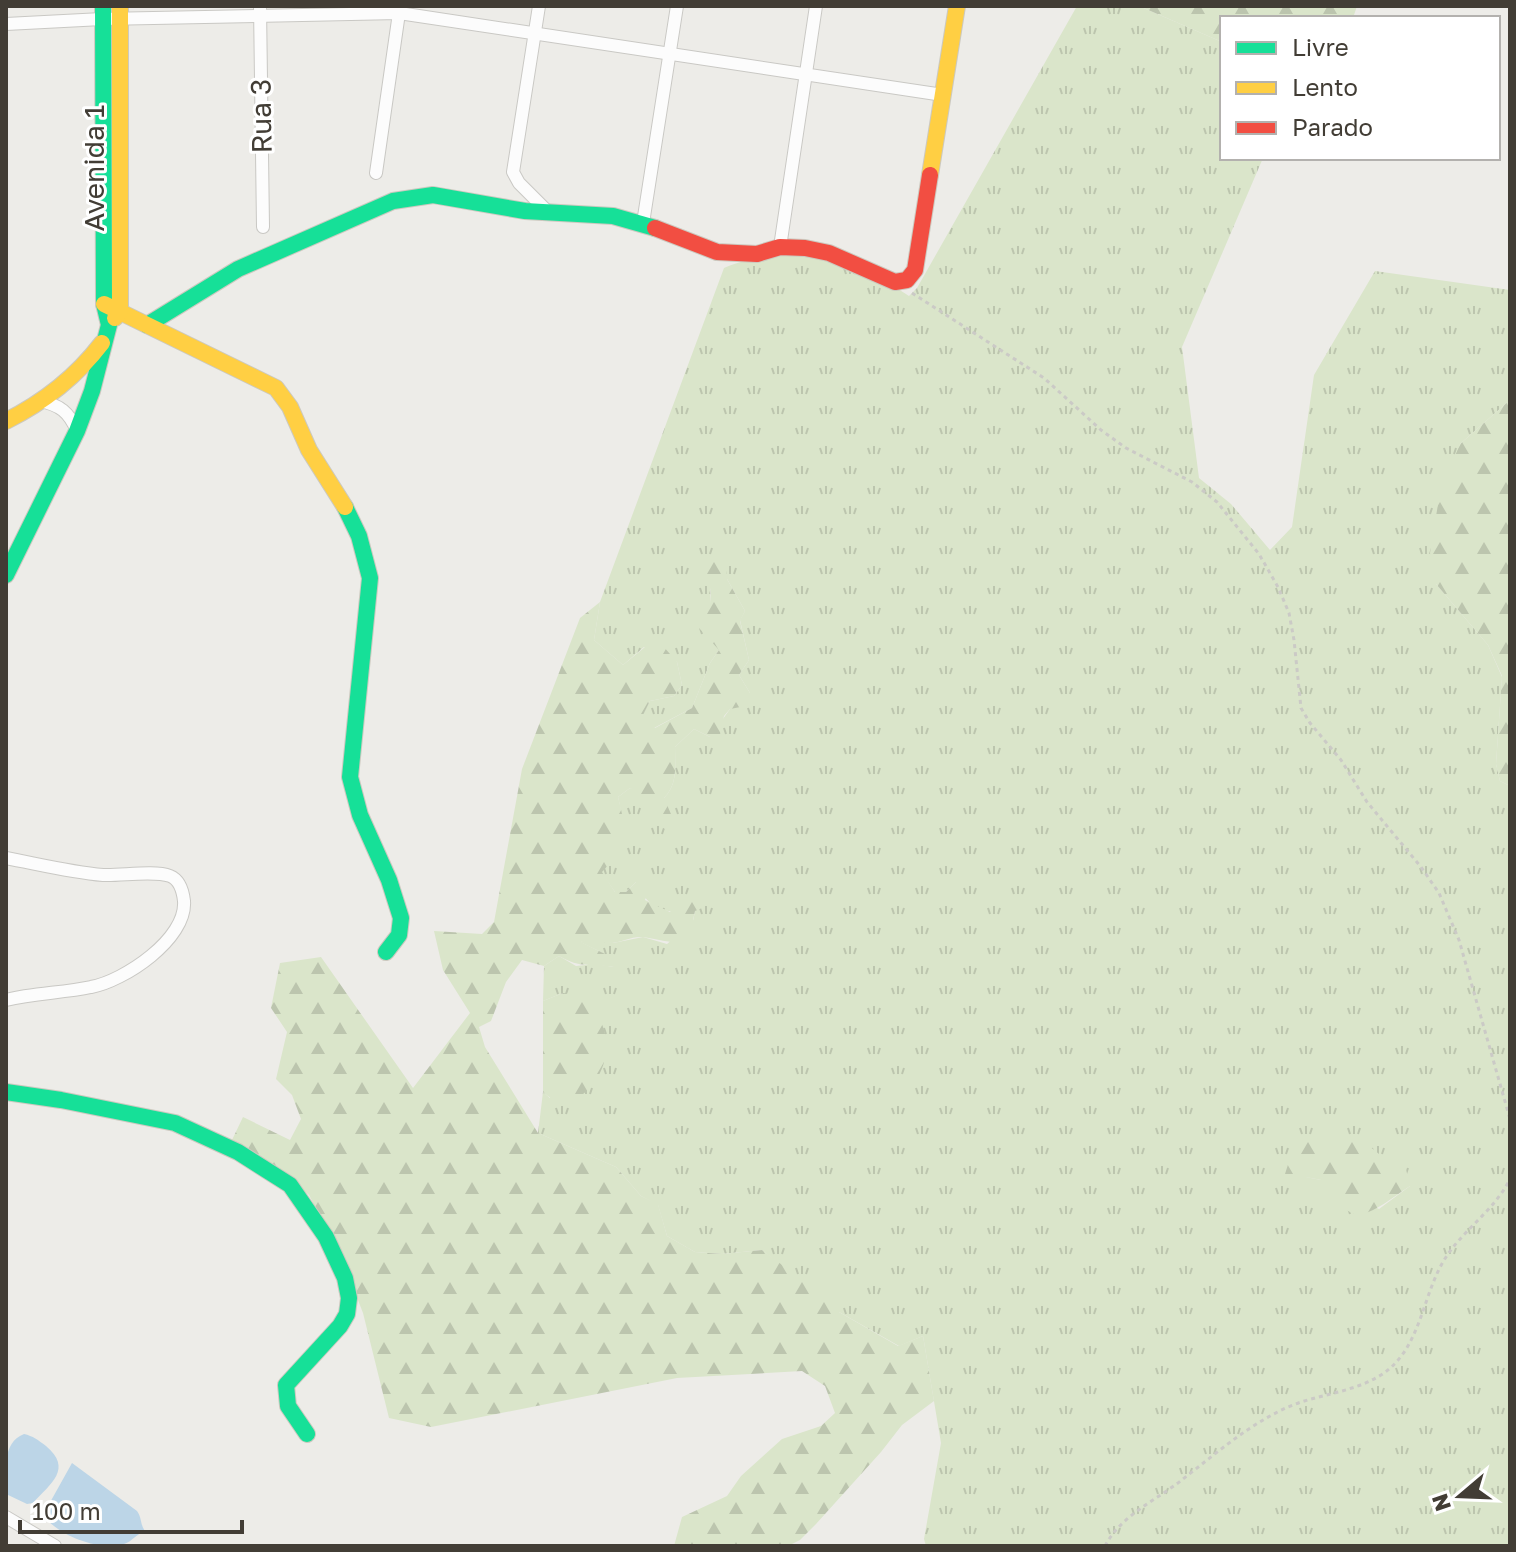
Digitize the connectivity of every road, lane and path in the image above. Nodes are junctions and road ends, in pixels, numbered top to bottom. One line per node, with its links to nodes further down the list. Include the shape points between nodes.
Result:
1 (539, 6): 9 (street)
2 (677, 6): 10 (street)
3 (816, 6): 11 (street)
4 (957, 6): 12 (street)
5 (259, 10): 6 (street); 7 (street); 16 (street, Rua 3)
6 (399, 10): 9 (street); 13 (street)
7 (111, 12): 8 (street); 19 (street, Avenida 1); 19 (street, Avenida 1, via 104,304)
8 (6, 24)
9 (535, 32): 10 (street); 14 (street, via 513,172)
10 (670, 53): 11 (street); 15 (street)
11 (806, 72): 12 (street); 17 (street)
12 (943, 95): 18 (street, via 915,270 907,280)
13 (376, 173)
14 (547, 211): 15 (street); 20 (street, via 433,195 393,201 238,269)
15 (643, 223): 17 (street, via 717,252 757,254)
16 (263, 227)
17 (780, 247): 18 (street, via 829,253)
18 (895, 282): 29 (path, via 1044,378 1126,448 1192,482 1217,502 1259,554 1289,613 1305,715 1439,893 1459,940)
19 (112, 325): 20 (street); 21 (street, via 87,362); 23 (street, Avenida 1)
20 (147, 325): 26 (street, via 276,388 355,524 370,578 351,789 401,919 397,939)
21 (40, 401): 22 (street); 23 (street, via 65,410)
22 (6, 421)
23 (77, 431): 24 (street, Avenida 1)
24 (6, 574)
25 (6, 858): 27 (street, via 104,875 167,875 180,885 184,907 177,930 111,980)
26 (386, 952)
27 (6, 1000)
28 (6, 1092): 31 (street, via 175,1123 238,1152 290,1185 326,1237 349,1298 340,1326 286,1385 286,1405)
29 (1510, 1119)
30 (1510, 1179): 34 (path, via 1502,1195 1448,1254 1402,1357 1350,1390 1293,1405 1236,1436 1135,1512)
31 (307, 1434)
32 (6, 1517): 33 (street)
33 (55, 1546)
34 (1105, 1546)

